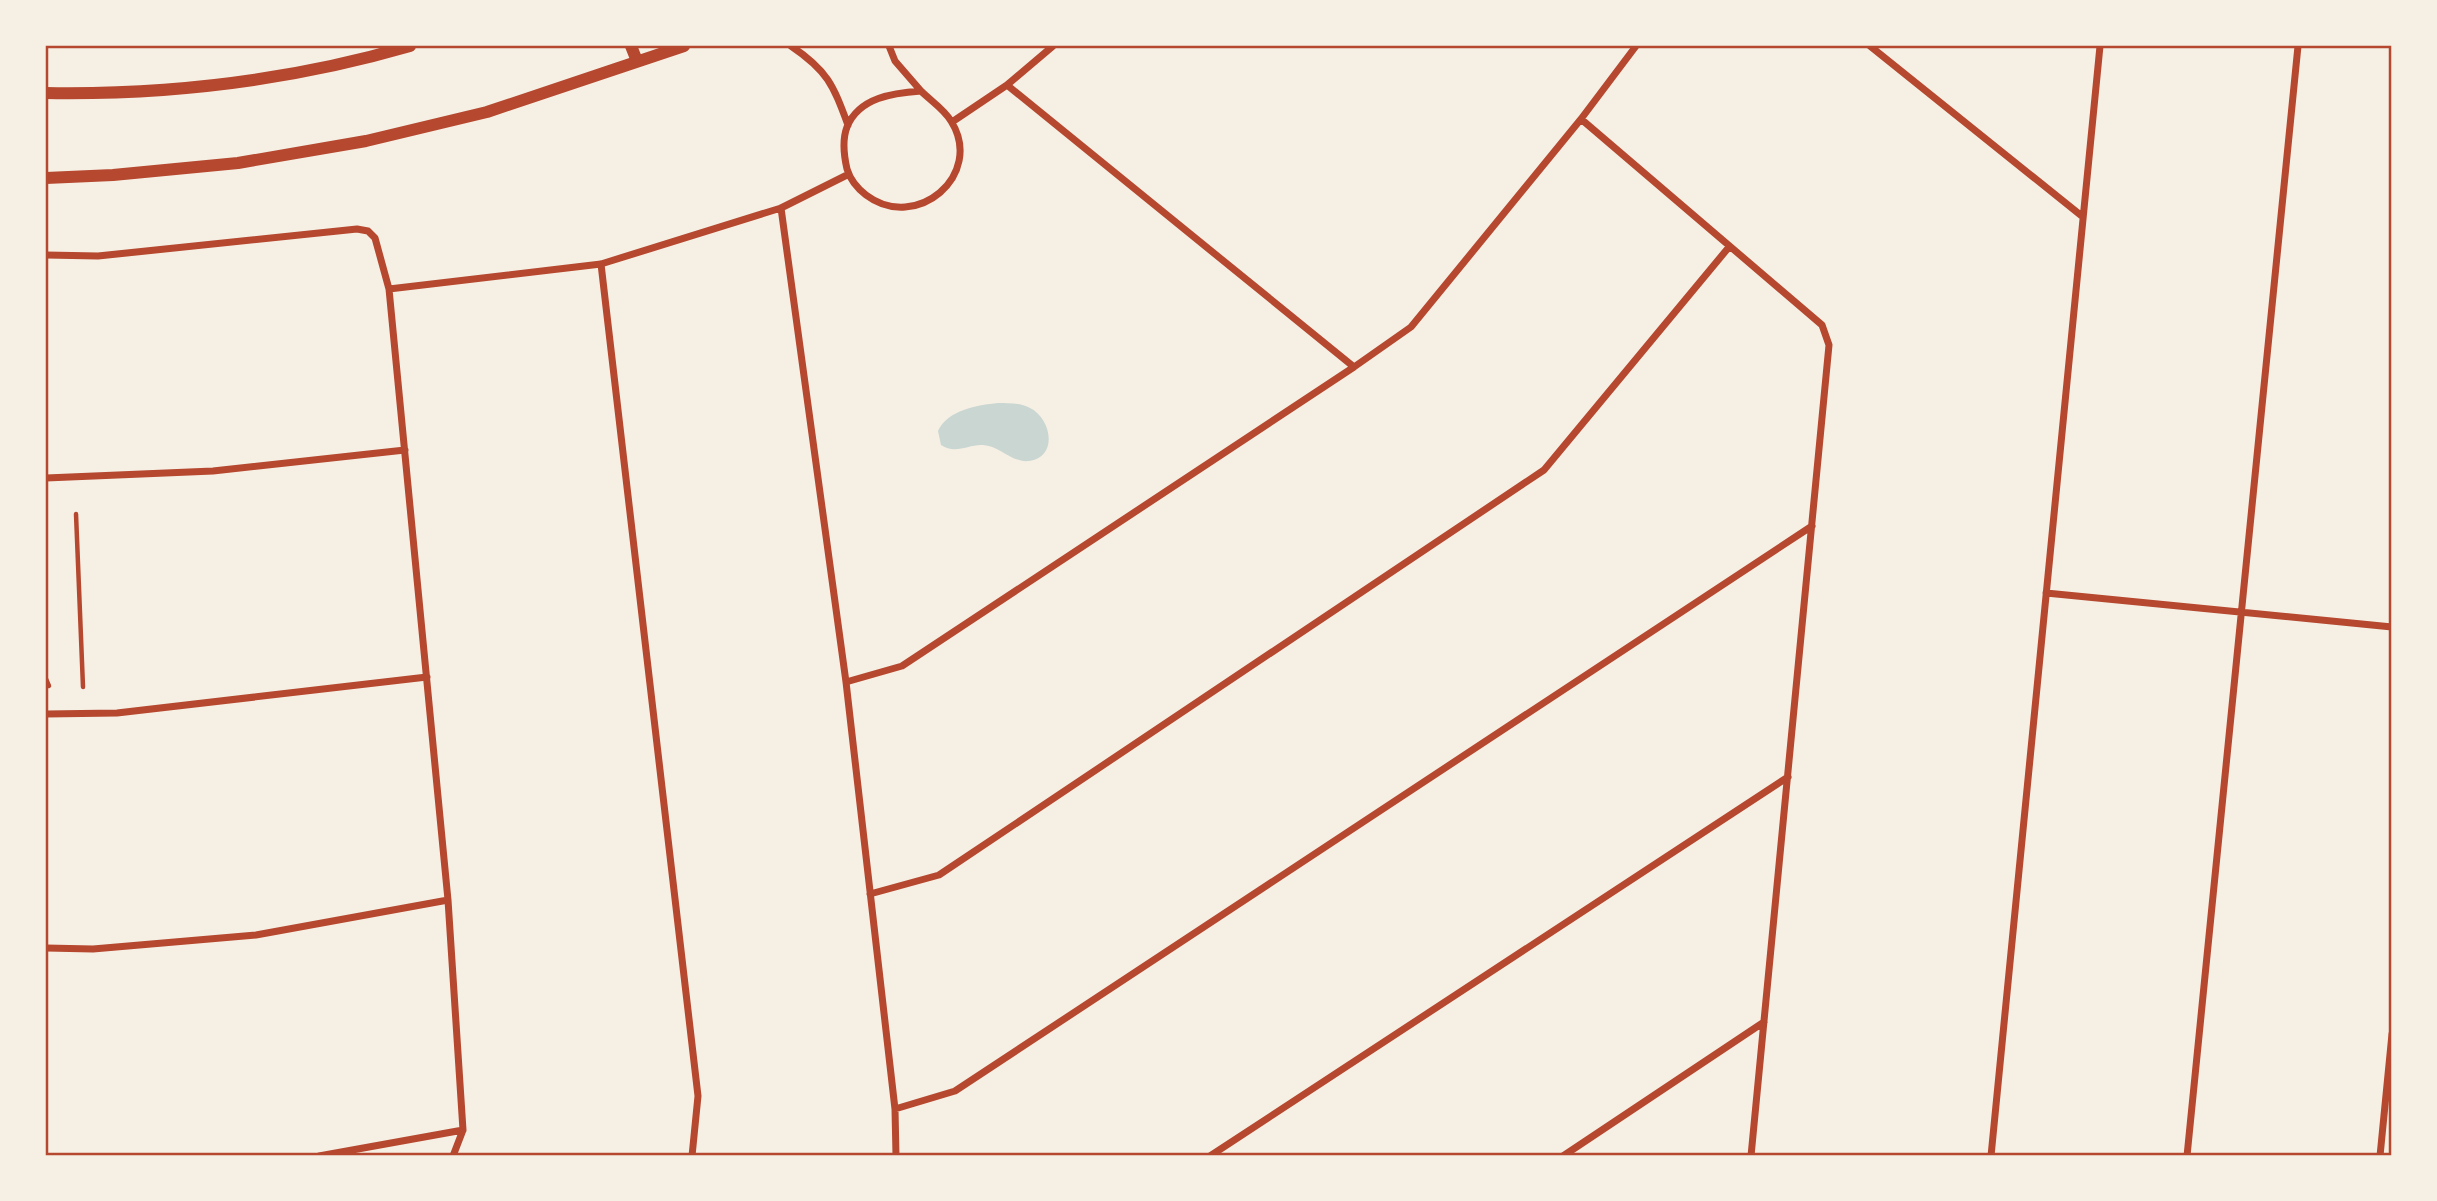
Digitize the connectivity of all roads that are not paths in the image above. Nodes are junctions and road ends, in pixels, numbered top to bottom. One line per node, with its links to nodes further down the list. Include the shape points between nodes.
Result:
1 (410, 46): 14 (street, via 261,78 164,89)
2 (631, 46): 11 (street)
3 (684, 46): 11 (street)
4 (792, 46): 17 (street, via 824,73)
5 (889, 46): 13 (street, via 895,61)
6 (1053, 46): 12 (street)
7 (1636, 46): 15 (street)
8 (1870, 46): 21 (street)
9 (2099, 46): 21 (street)
10 (2298, 46): 31 (street)
11 (637, 61): 19 (street, via 487,112 366,141 238,163)
12 (1007, 85): 16 (street); 26 (street)
13 (921, 91): 16 (street); 17 (street, via 878,98)
14 (46, 93)
15 (1581, 119): 22 (street); 26 (street, via 1411,327)
16 (952, 122): 18 (street, via 959,140 954,176 928,202 910,208 874,201 859,190)
17 (848, 125): 18 (street, via 844,158)
18 (849, 174): 20 (street)
19 (46, 178)
20 (781, 208): 24 (street); 34 (street)
21 (2083, 217): 30 (street)
22 (1730, 247): 29 (street, via 1822,326 1829,345); 37 (street, via 1544,470 939,875)
23 (46, 255): 25 (street, via 98,257 357,229 375,238)
24 (601, 264): 25 (street); 46 (street, via 698,1096)
25 (389, 289): 27 (street)
26 (1354, 367): 34 (street, via 902,666)
27 (405, 450): 28 (street, via 213,471); 33 (street)
28 (46, 478)
29 (1812, 526): 36 (street); 42 (street, via 955,1091)
30 (2046, 593): 31 (street); 51 (street)
31 (2243, 612): 32 (street); 52 (street)
32 (2392, 627)
33 (427, 677): 35 (street, via 117,713); 38 (street)
34 (846, 682): 37 (street)
35 (46, 713)
36 (1788, 777): 40 (street); 48 (street)
37 (870, 894): 42 (street)
38 (448, 900): 39 (street, via 256,935 93,949); 43 (street)
39 (46, 948)
40 (1764, 1022): 49 (street); 50 (street)
41 (2392, 1034): 53 (street)
42 (895, 1109): 47 (street)
43 (463, 1130): 44 (street); 45 (street)
44 (319, 1156)
45 (453, 1156)
46 (692, 1156)
47 (896, 1156)
48 (1210, 1156)
49 (1563, 1156)
50 (1751, 1156)
51 (1991, 1156)
52 (2187, 1156)
53 (2380, 1156)

